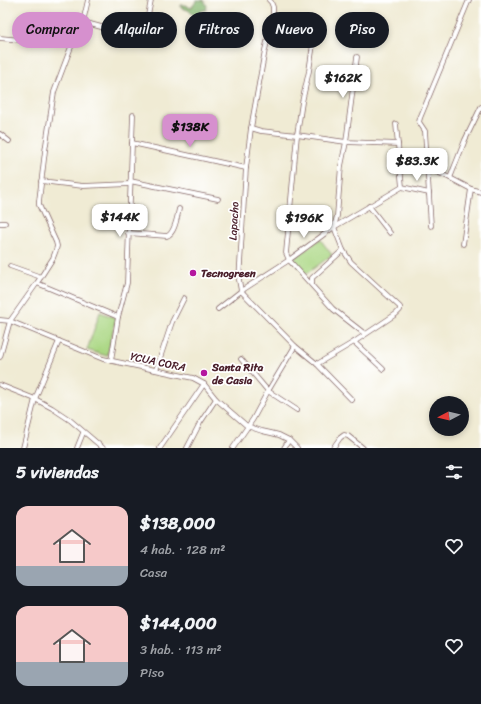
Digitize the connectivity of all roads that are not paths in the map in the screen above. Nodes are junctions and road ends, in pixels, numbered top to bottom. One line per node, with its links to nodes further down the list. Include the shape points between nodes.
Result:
1 (88, 0): 5 (street)
2 (151, 0): 6 (street, via 144,36 141,38)
3 (269, 0): 15 (street, Lapacho, via 273,7 273,18)
4 (469, 0): 23 (street, via 419,122 425,131)
5 (85, 12)
6 (93, 25)
7 (0, 38): 8 (street)
8 (12, 39)
9 (71, 48): 25 (street, via 54,92)
10 (313, 48): 17 (street)
11 (356, 57): 19 (street)
12 (481, 107): 24 (street)
13 (133, 115): 20 (street)
14 (396, 124): 21 (street)
15 (252, 128): 17 (street); 22 (street, Lapacho)
16 (0, 134): 18 (street)
17 (297, 135): 19 (street); 40 (street, via 286,245)
18 (8, 141)
19 (346, 142): 21 (street); 35 (street)
20 (132, 143): 22 (street); 26 (street)
21 (398, 144): 27 (street)
22 (246, 168): 45 (street, Lapacho)
23 (428, 168): 24 (street); 30 (street)
24 (450, 178): 28 (street)
25 (41, 181): 26 (street, via 83,186); 42 (street, via 39,205 57,246)
26 (130, 183): 31 (street); 36 (street)
27 (402, 187): 30 (street); 32 (street)
28 (471, 189): 29 (street); 38 (street)
29 (481, 192)
30 (429, 193): 34 (street)
31 (218, 199)
32 (370, 206): 35 (street); 37 (street)
33 (179, 209): 36 (street, via 170,236)
34 (431, 226)
35 (334, 227): 39 (street); 40 (street)
36 (128, 233): 48 (street, via 127,283)
37 (390, 233)
38 (463, 244)
39 (344, 250): 44 (street, via 312,278); 51 (street, via 351,262 400,307 396,314)
40 (289, 260): 44 (street); 45 (street)
41 (10, 266): 42 (street)
42 (41, 277): 43 (street)
43 (37, 283): 48 (street); 50 (street)
44 (312, 285): 51 (street, via 333,309)
45 (241, 291): 47 (street); 54 (street)
46 (184, 298): 60 (street, via 172,322)
47 (218, 309)
48 (118, 317): 57 (street)
49 (0, 320): 50 (street, YCUA CORA)
50 (10, 321): 52 (street, YCUA CORA); 55 (street)
51 (365, 334): 53 (street)
52 (59, 341): 57 (street, YCUA CORA); 64 (street)
53 (354, 342): 58 (street); 59 (street)
54 (295, 346): 58 (street); 63 (street)
55 (0, 357)
56 (241, 359): 63 (street)
57 (111, 361): 60 (street, YCUA CORA)
58 (316, 364): 66 (street)
59 (383, 369)
60 (156, 370): 61 (street, YCUA CORA, via 193,378)
61 (204, 384): 65 (street, YCUA CORA); 74 (street)
62 (0, 385): 64 (street)
63 (268, 391): 67 (street); 68 (street)
64 (35, 399): 69 (street, via 62,414); 71 (street)
65 (216, 399): 68 (street, YCUA CORA); 75 (street)
66 (352, 400)
67 (296, 410)
68 (247, 426): 70 (street, YCUA CORA); 76 (street)
69 (83, 432): 72 (street); 73 (street)
70 (288, 440): 77 (street); 78 (street, YCUA CORA)
71 (23, 448)
72 (77, 448)
73 (103, 448)
74 (160, 448)
75 (187, 448)
76 (233, 448)
77 (284, 448)
78 (297, 448)
79 (333, 448): 80 (street, via 344,435)
80 (363, 448)

